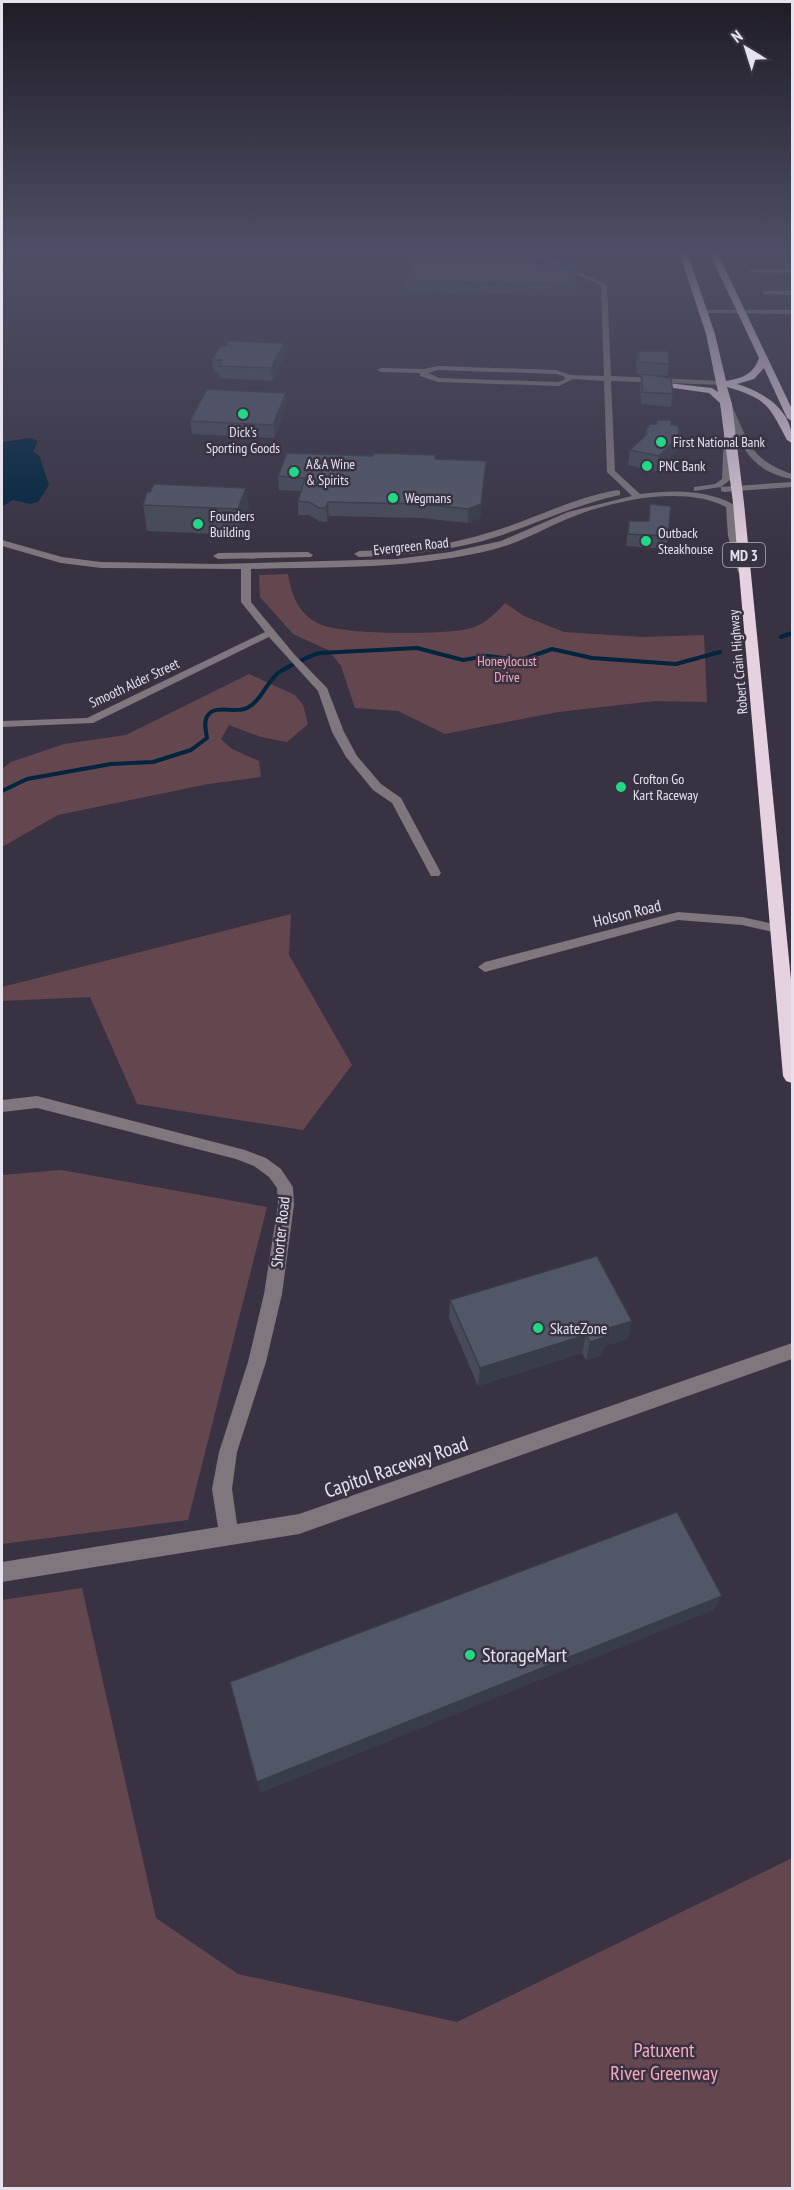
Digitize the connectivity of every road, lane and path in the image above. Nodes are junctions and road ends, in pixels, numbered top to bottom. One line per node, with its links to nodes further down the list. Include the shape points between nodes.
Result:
1 (608, 354): 9 (street)
2 (707, 354): 10 (highway, via 711,375)
3 (716, 354): 11 (highway, Robert Crain Highway / MD 3)
4 (762, 354): 5 (highway)
5 (764, 358): 11 (highway, via 761,370 752,377); 14 (highway)
6 (381, 372): 7 (street)
7 (424, 373): 8 (street, via 438,380 559,384); 8 (street, via 438,368 546,372 566,374)
8 (570, 379): 9 (street)
9 (609, 380): 10 (street); 12 (street); 21 (street, via 611,472)
10 (700, 381): 11 (street)
11 (723, 383): 12 (street); 13 (highway, Robert Crain Highway / MD 3); 16 (highway, via 754,392 773,404)
12 (645, 384): 13 (highway, via 712,391)
13 (727, 404): 15 (highway, Robert Crain Highway / MD 3); 17 (street, via 746,451 760,463)
14 (792, 418)
15 (729, 419): 19 (street, via 726,480); 20 (highway, Robert Crain Highway / MD 3)
16 (792, 440)
17 (792, 477)
18 (792, 485): 20 (street, Evergreen Road)
19 (708, 489): 20 (street, Evergreen Road); 21 (street, Evergreen Road)
20 (739, 489): 24 (highway, Robert Crain Highway / MD 3)
21 (636, 494): 22 (street, Evergreen Road, via 597,495 471,541 401,552 128,557 60,550); 23 (street, Evergreen Road, via 589,508 508,541 435,559 387,564); 24 (street, Evergreen Road, via 702,495 723,500 730,506 732,536)
22 (3, 537): 23 (street, Evergreen Road, via 61,560 101,565)
23 (246, 566): 25 (street, via 246,602)
24 (747, 587): 28 (highway, Robert Crain Highway / MD 3)
25 (270, 633): 26 (street, Smooth Alder Street, via 89,721); 27 (street, via 323,690 352,757 377,786 397,801)
26 (2, 724)
27 (435, 873)
28 (785, 930): 29 (street, Holson Road, via 732,920 678,916); 30 (highway, Robert Crain Highway / MD 3)
29 (485, 967)
30 (792, 1076)
31 (2, 1106): 33 (street, Shorter Road, via 38,1102 239,1154 260,1162 285,1187 273,1294 257,1362 228,1452 222,1489)
32 (792, 1351): 33 (street, Capitol Raceway Road, via 299,1524)
33 (229, 1536): 34 (street, Capitol Raceway Road)
34 (2, 1572)

